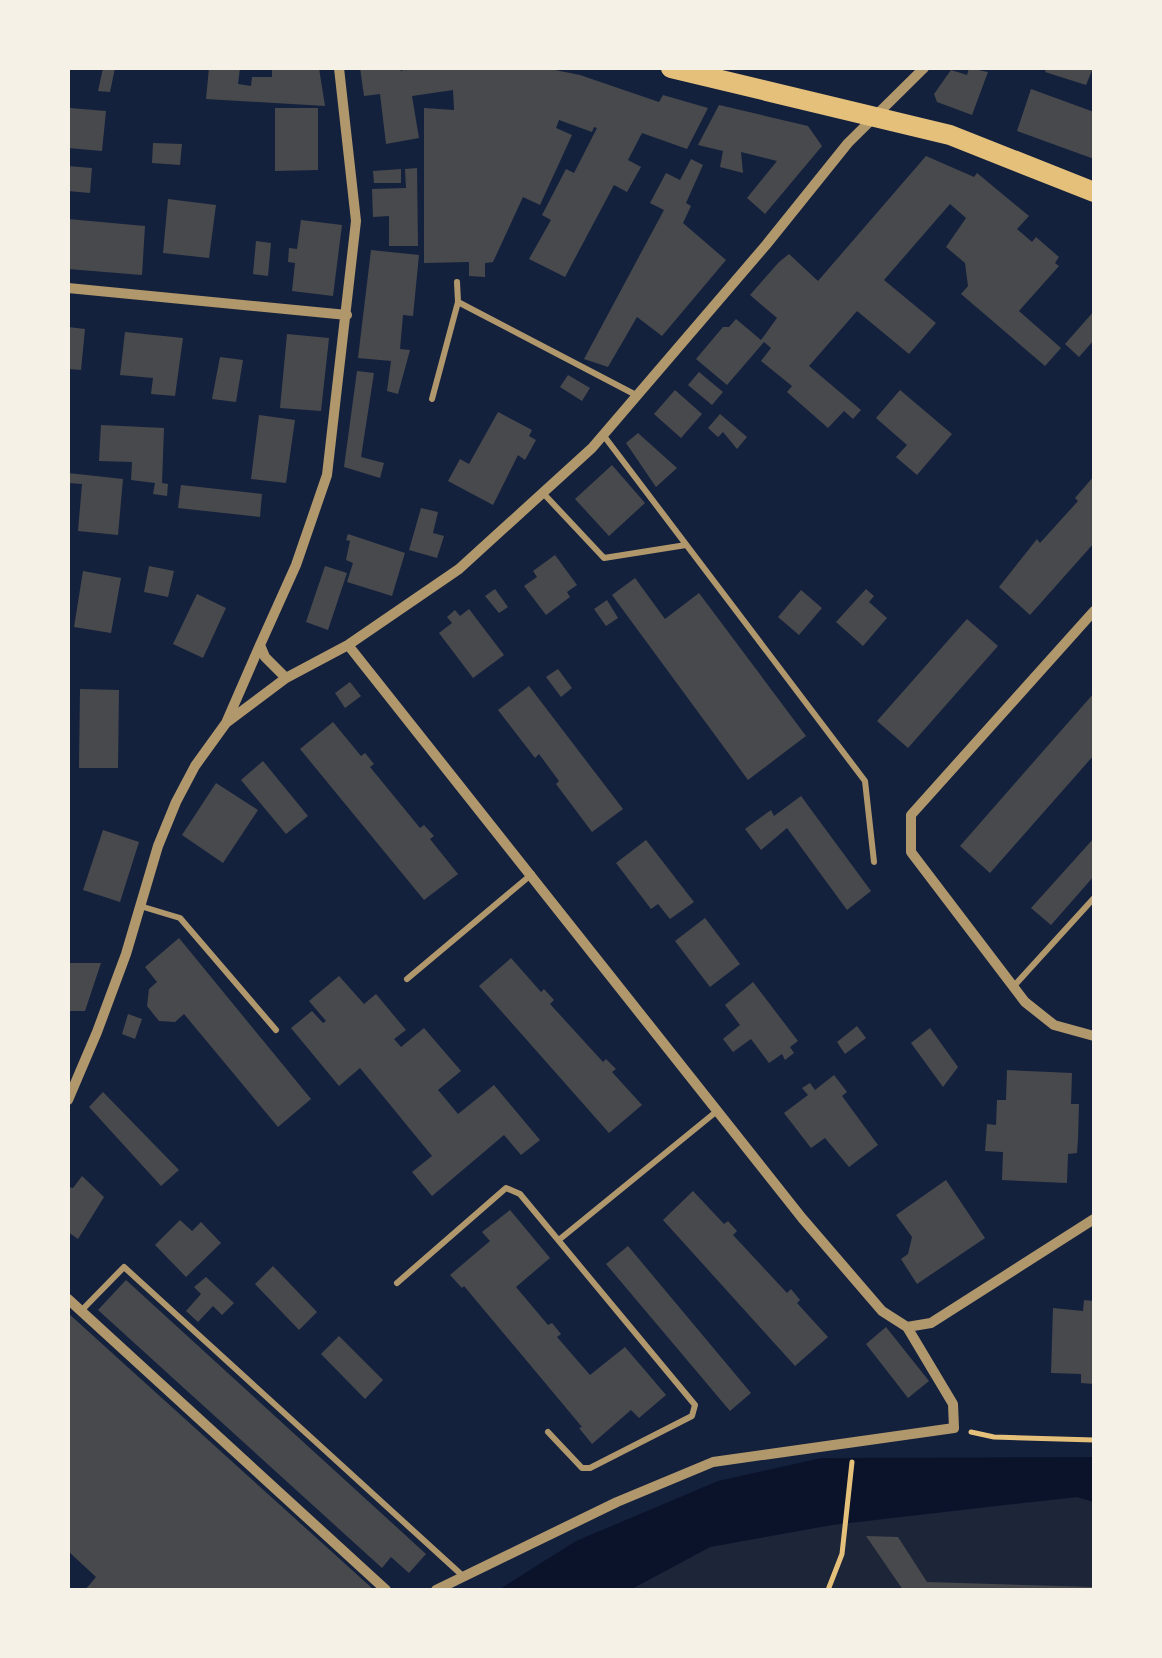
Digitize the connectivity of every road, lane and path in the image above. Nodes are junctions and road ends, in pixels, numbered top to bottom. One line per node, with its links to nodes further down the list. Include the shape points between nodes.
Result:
1 (340, 68): 9 (street, via 356,221)
2 (679, 68): 4 (main road)
3 (924, 68): 4 (street)
4 (878, 116): 5 (main road, via 950,136); 10 (street, via 848,143)
5 (1094, 192)
6 (457, 282): 8 (lane)
7 (68, 288): 9 (street)
8 (458, 302): 10 (lane); 11 (lane)
9 (348, 315): 16 (street, via 327,475)
10 (637, 396): 12 (street)
11 (432, 398)
12 (603, 435): 13 (street); 14 (lane)
13 (542, 493): 14 (lane, via 604,558); 17 (street, via 460,569)
14 (686, 544): 20 (lane, via 865,781)
15 (1094, 611): 25 (street, via 911,815 911,852)
16 (260, 645): 18 (street); 19 (street)
17 (348, 645): 18 (street); 21 (street)
18 (286, 678): 19 (street)
19 (226, 723): 23 (street, via 176,802)
20 (874, 862)
21 (532, 874): 24 (lane); 29 (street)
22 (1094, 898): 25 (lane)
23 (140, 906): 26 (lane, via 180,918); 28 (street)
24 (407, 979)
25 (1013, 988): 27 (street, via 1054,1025)
26 (276, 1030)
27 (1094, 1036)
28 (68, 1100)
29 (718, 1110): 31 (lane); 35 (street, via 882,1310)
30 (1094, 1218): 35 (street, via 931,1323)
31 (560, 1240): 32 (lane, via 520,1194 506,1188); 37 (lane, via 695,1405 692,1416 590,1468 582,1468)
32 (397, 1283)
33 (68, 1298): 34 (street)
34 (81, 1311): 40 (lane, via 124,1268); 41 (street)
35 (908, 1327): 36 (street, via 953,1404)
36 (954, 1428): 38 (path); 39 (street)
37 (548, 1432)
38 (1094, 1440)
39 (855, 1442): 40 (street, via 712,1462); 43 (path, via 842,1554)
40 (465, 1578): 42 (street)
41 (386, 1590)
42 (436, 1590)
43 (828, 1590)

